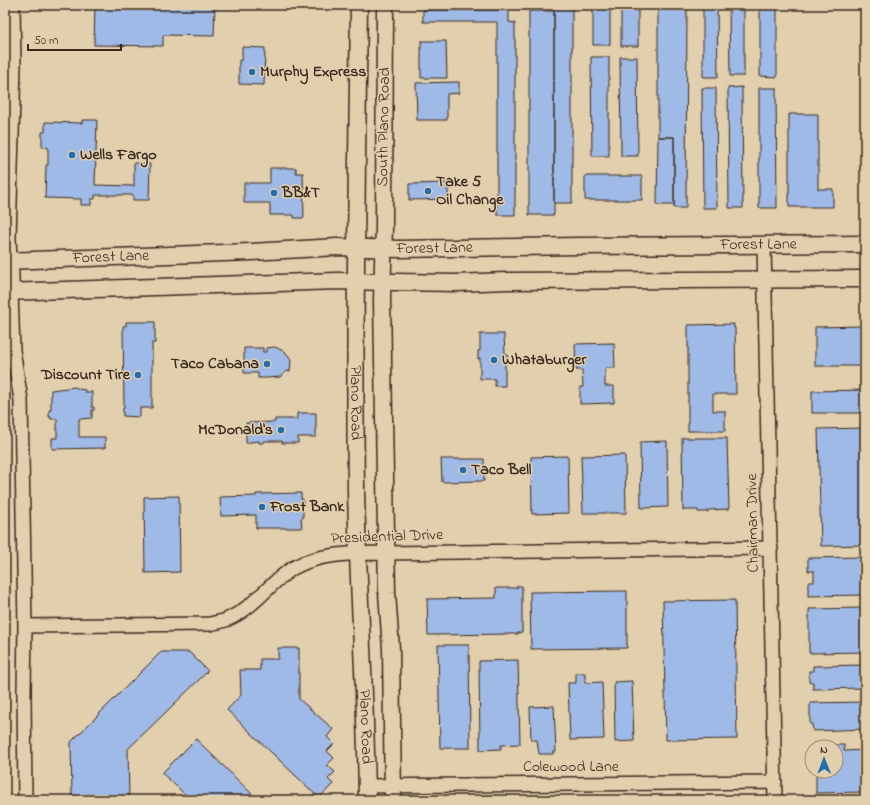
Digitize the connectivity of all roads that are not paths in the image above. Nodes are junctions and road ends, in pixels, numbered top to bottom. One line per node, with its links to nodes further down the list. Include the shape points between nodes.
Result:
1 (13, 5): 8 (street, via 14,66)
2 (359, 5): 6 (main road, Plano Road)
3 (385, 5): 7 (main road, South Plano Road)
4 (865, 244): 5 (main road, Forest Lane)
5 (764, 245): 7 (main road, Forest Lane); 10 (street, Chairman Drive)
6 (356, 248): 7 (main road, Forest Lane); 8 (main road, Forest Lane); 11 (main road, Plano Road)
7 (383, 249): 12 (main road, Plano Road)
8 (8, 261): 13 (main road)
9 (865, 279): 10 (main road, Forest Lane)
10 (765, 280): 12 (main road, Forest Lane); 14 (street, Chairman Drive)
11 (355, 282): 12 (main road, Forest Lane); 13 (main road, Forest Lane); 16 (main road, Plano Road)
12 (382, 282): 15 (main road, Plano Road)
13 (8, 292): 17 (street, via 21,400)
14 (771, 548): 15 (street, Presidential Drive); 18 (street, Chairman Drive)
15 (386, 553): 16 (street, Presidential Drive); 20 (main road, Plano Road, via 391,649)
16 (358, 554): 17 (street, Presidential Drive, via 325,556 294,568 280,577 252,604 228,620 210,624); 19 (main road, Plano Road, via 366,709)
17 (25, 626): 21 (street)
18 (775, 782): 20 (street, Colewood Lane); 22 (street, Chairman Drive)
19 (367, 793): 20 (street, Colewood Lane)
20 (392, 793)
21 (25, 800)
22 (775, 800)

